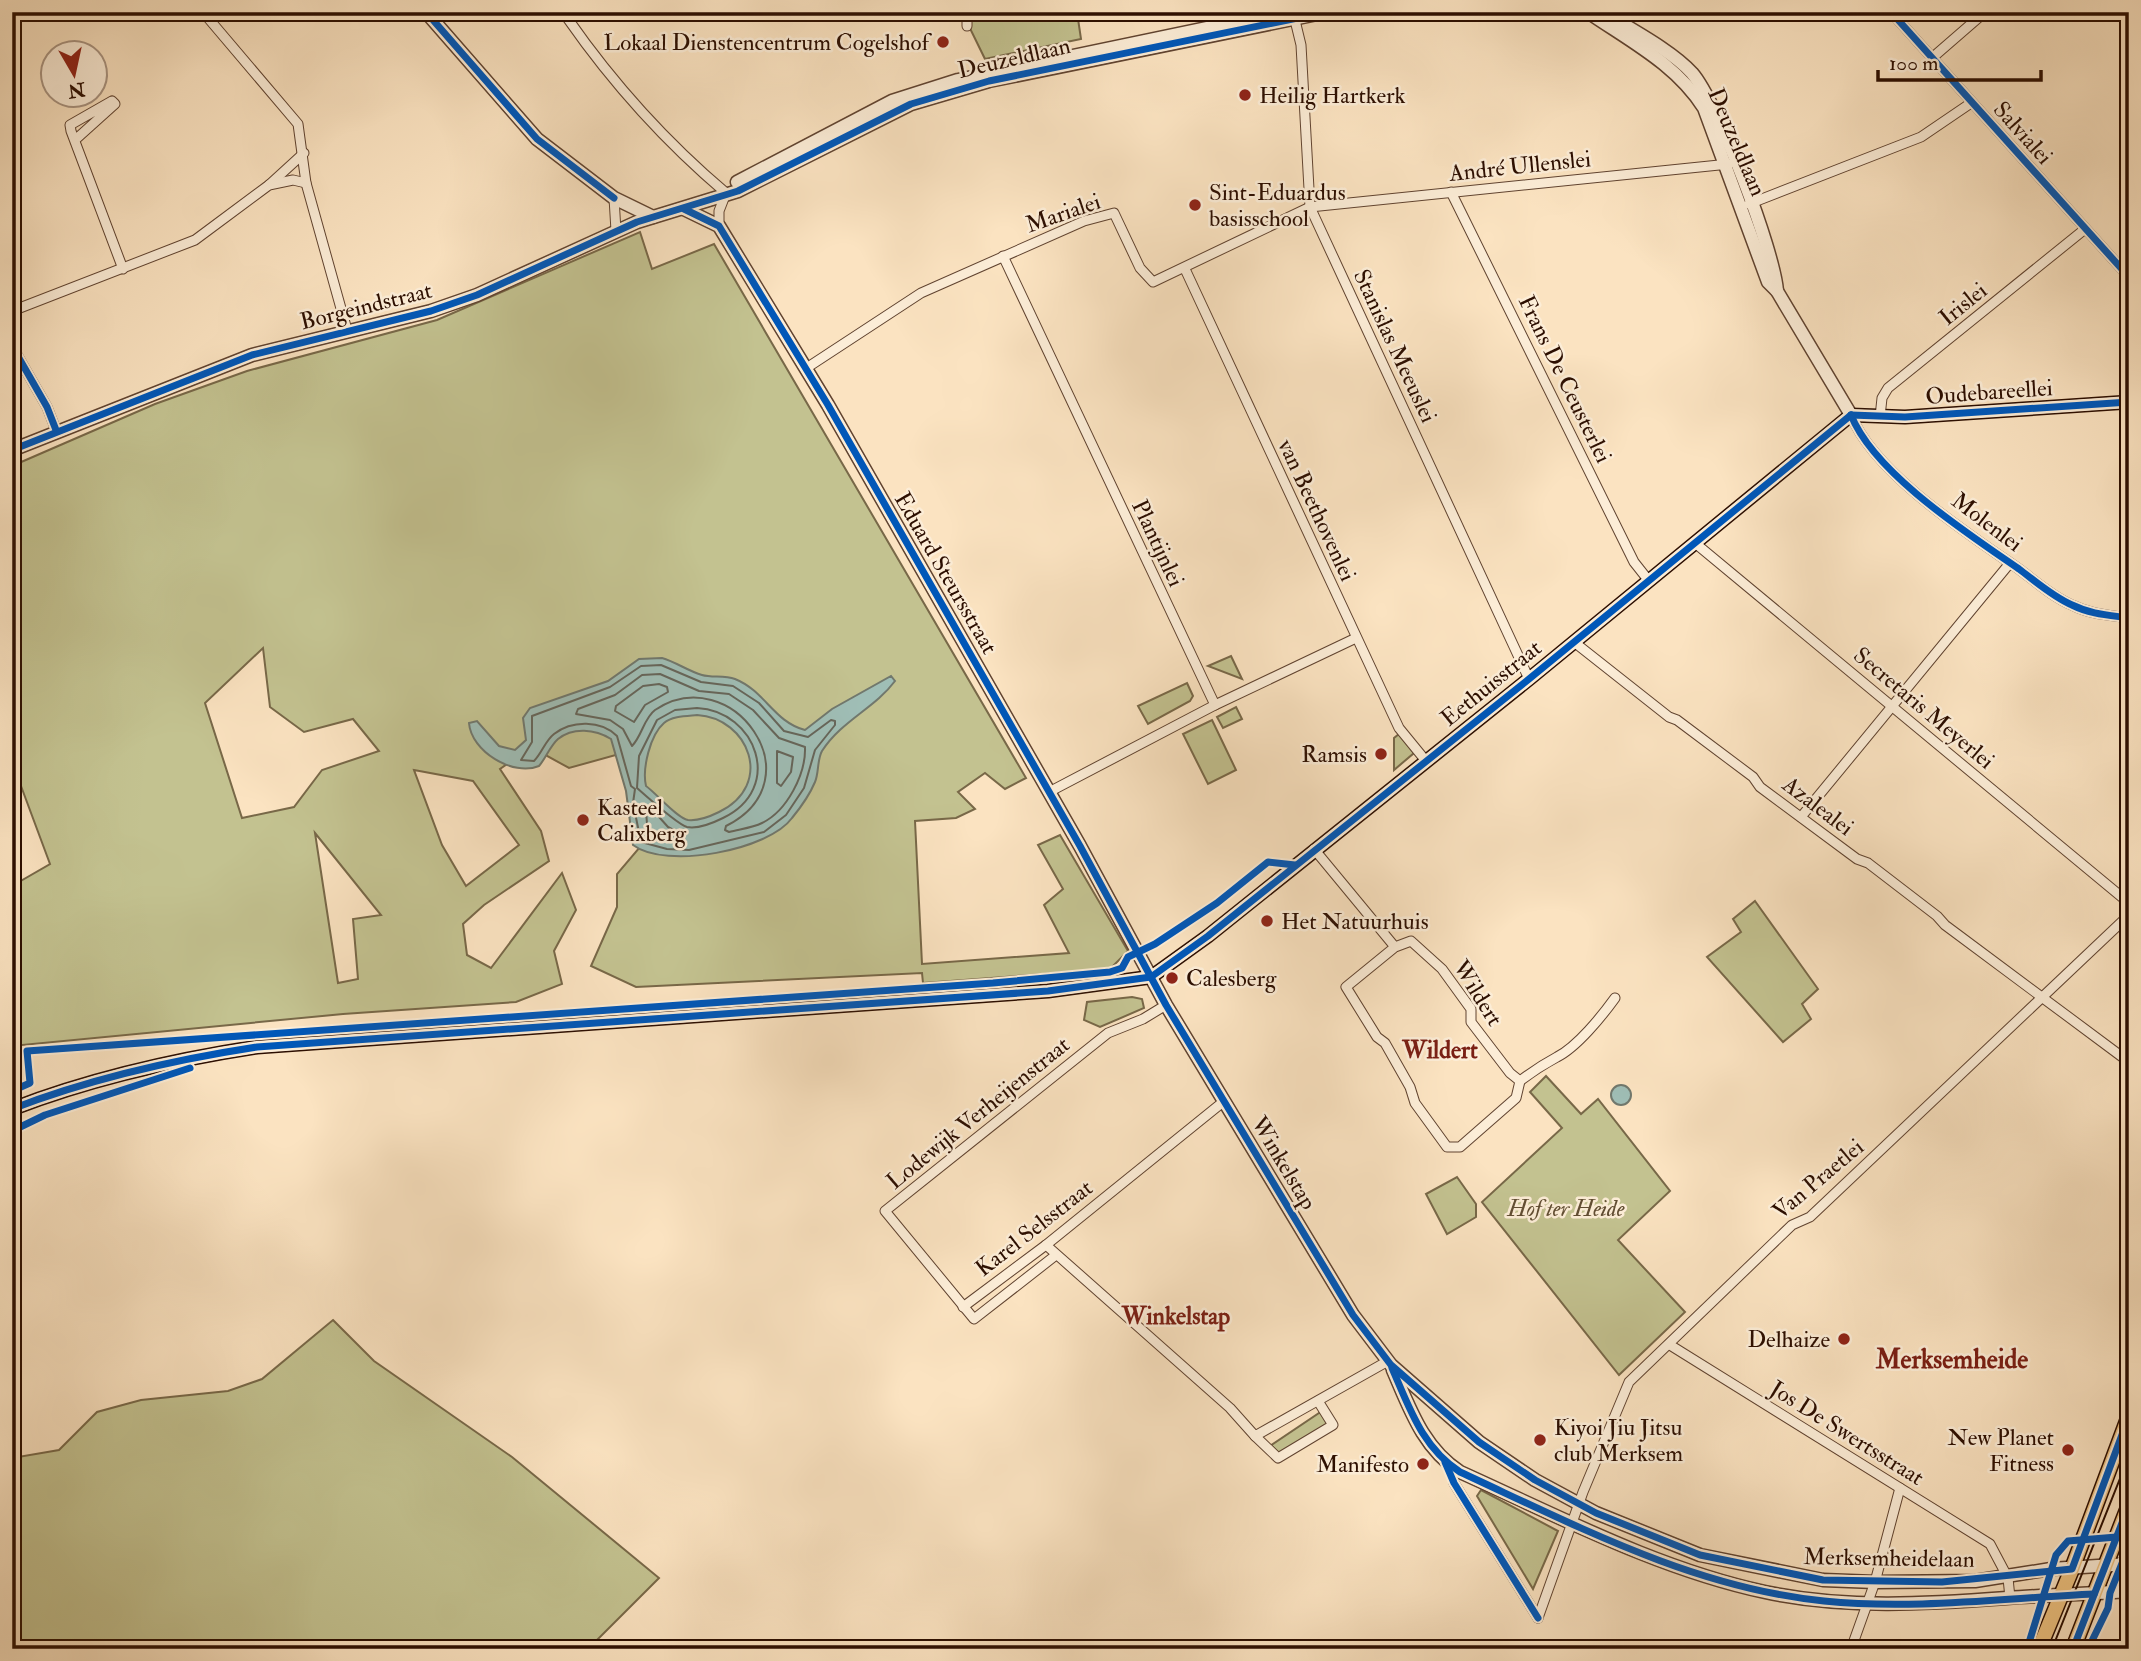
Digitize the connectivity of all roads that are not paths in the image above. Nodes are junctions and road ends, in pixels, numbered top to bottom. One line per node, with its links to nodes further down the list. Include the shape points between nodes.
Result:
1 (203, 12): 15 (street, via 298,124)
2 (967, 12): 11 (street)
3 (1327, 12): 9 (street, Deuzeldlaan)
4 (1588, 12): 16 (street, Deuzeldlaan, via 1691,86)
5 (1604, 12): 16 (street, Deuzeldlaan, via 1690,71 1708,95)
6 (1891, 12): 12 (street, Salvialei)
7 (1985, 12): 12 (street)
8 (430, 13): 21 (street, via 537,139)
9 (1290, 14): 20 (street, Deuzeldlaan, via 966,78 892,101 872,117 738,191); 23 (street, Stanislas Meeuslei, via 1301,45)
10 (568, 19): 20 (street, via 600,65)
11 (967, 26)
12 (1932, 58): 13 (street, Salvialei)
13 (1971, 103): 22 (street, via 1921,137); 27 (street, Salvialei)
14 (75, 140): 14 (street, via 110,112 115,104 112,101 71,125); 30 (street)
15 (304, 153): 17 (street); 18 (street)
16 (1730, 163): 19 (street, André Ullenslei); 22 (street, Deuzeldlaan)
17 (306, 183): 18 (street, via 293,180); 34 (street)
18 (269, 185): 30 (street, via 195,240)
19 (1451, 192): 23 (street, André Ullenslei); 44 (street, Frans De Ceusterlei, via 1634,562)
20 (726, 193): 24 (street, Borgeindstraat); 26 (street)
21 (614, 198): 25 (street); 28 (street)
22 (1746, 205): 38 (street, Deuzeldlaan, via 1768,282)
23 (1310, 207): 31 (street, Marialei); 48 (street, Stanislas Meeuslei)
24 (684, 209): 25 (street, Borgeindstraat); 26 (street)
25 (653, 217): 28 (street, Borgeindstraat)
26 (719, 226): 36 (street, Eduard Steursstraat)
27 (2085, 229): 32 (street, Salvialei); 39 (street, Irislei, via 1888,388)
28 (616, 231): 34 (street, Borgeindstraat, via 477,295)
29 (1003, 256): 31 (street, Marialei, via 1114,213 1140,268 1153,282); 36 (street, Marialei, via 921,293); 49 (street, Plantijnlei)
30 (123, 269): 33 (street)
31 (1185, 269): 46 (street, van Beethovenlei)
32 (2129, 277)
33 (12, 311)
34 (347, 330): 40 (street, Borgeindstraat, via 208,370)
35 (12, 346): 40 (street)
36 (805, 369): 52 (street, Eduard Steursstraat)
37 (2129, 402): 39 (street, Oudebareellei)
38 (1851, 415): 39 (street, Oudebareellei); 42 (street, Eethuisstraat); 43 (street, Molenlei, via 1863,440 1915,492)
39 (1880, 417)
40 (56, 430): 41 (street, Borgeindstraat)
41 (12, 450)
42 (1695, 543): 44 (street, Eethuisstraat); 50 (street, Secretaris Meyerlei)
43 (2010, 563): 45 (street, Molenlei, via 2068,604 2094,614); 50 (street)
44 (1648, 581): 47 (street, Eethuisstraat)
45 (2129, 618)
46 (1356, 638): 49 (street); 51 (street, van Beethovenlei, via 1399,727)
47 (1574, 642): 48 (street, Eethuisstraat); 53 (street, Azalealei)
48 (1529, 679): 51 (street, Eethuisstraat)
49 (1215, 705): 52 (street)
50 (1892, 707): 53 (street); 55 (street, Secretaris Meyerlei)
51 (1426, 761): 54 (street, Eethuisstraat)
52 (1049, 792): 58 (street, Eduard Steursstraat)
53 (1801, 817): 60 (street, Azalealei)
54 (1314, 849): 57 (street); 58 (street, Eethuisstraat)
55 (2129, 903)
56 (2129, 915): 60 (street, Van Praetlei)
57 (1395, 947): 63 (street, Wildert, via 1411,941 1442,969 1471,1009 1471,1022); 63 (street, via 1346,987 1385,1043 1415,1103 1447,1147 1460,1147 1516,1098)
58 (1152, 977): 61 (street, Winkelstap); 65 (street, via 1072,988 756,1013 257,1047 146,1066)
59 (1615, 998): 63 (street, via 1559,1056)
60 (2043, 998): 62 (street, Azalealei); 69 (street, Van Praetlei, via 1810,1217 1793,1225)
61 (1166, 1005): 64 (street, Winkelstap); 68 (street, Lodewijk Verheijenstraat, via 1108,1033 885,1211)
62 (2129, 1062)
63 (1520, 1081)
64 (1223, 1102): 66 (street, Karel Selsstraat); 70 (street, Winkelstap, via 1353,1315)
65 (12, 1108)
66 (1046, 1245): 67 (street); 68 (street, Karel Selsstraat)
67 (1056, 1255): 68 (street, Karel Selsstraat, via 974,1320); 73 (street, via 1230,1408)
68 (963, 1307)
69 (1670, 1345): 75 (street, Jos De Swertsstraat); 76 (street, Van Praetlei, via 1629,1382)
70 (1389, 1363): 71 (street); 76 (street, Winkelstap, via 1479,1442); 78 (street, Winkelstap, via 1430,1448 1444,1461)
71 (1318, 1401): 73 (street); 73 (street, via 1333,1425 1279,1458)
72 (2129, 1416): 81 (main road)
73 (1255, 1436)
74 (1454, 1483): 78 (street, via 1538,1618)
75 (1900, 1488): 82 (street, Jos De Swertsstraat, via 1990,1544); 83 (street)
76 (1578, 1504): 78 (street, Van Praetlei); 83 (street, Merksemheidelaan, via 1700,1555 1823,1580)
77 (2129, 1505): 80 (main road)
78 (1573, 1523): 88 (street, Merksemheidelaan, via 1661,1563 1721,1581 1768,1592)
79 (2129, 1564): 80 (street, Merksemheidelaan)
80 (2105, 1567): 81 (street, Merksemheidelaan); 85 (main road)
81 (2072, 1569): 82 (street, Merksemheidelaan); 86 (main road)
82 (2008, 1578): 83 (street, Merksemheidelaan); 87 (street, Jos De Swertsstraat)
83 (1875, 1582): 88 (street)
84 (2129, 1591): 85 (street, Merksemheidelaan)
85 (2094, 1594): 86 (street, Merksemheidelaan); 91 (main road)
86 (2060, 1596): 87 (street, Merksemheidelaan); 90 (main road)
87 (2010, 1598): 88 (street, Merksemheidelaan)
88 (1868, 1603): 89 (street)
89 (1852, 1649)
90 (2039, 1649)
91 (2073, 1649)

